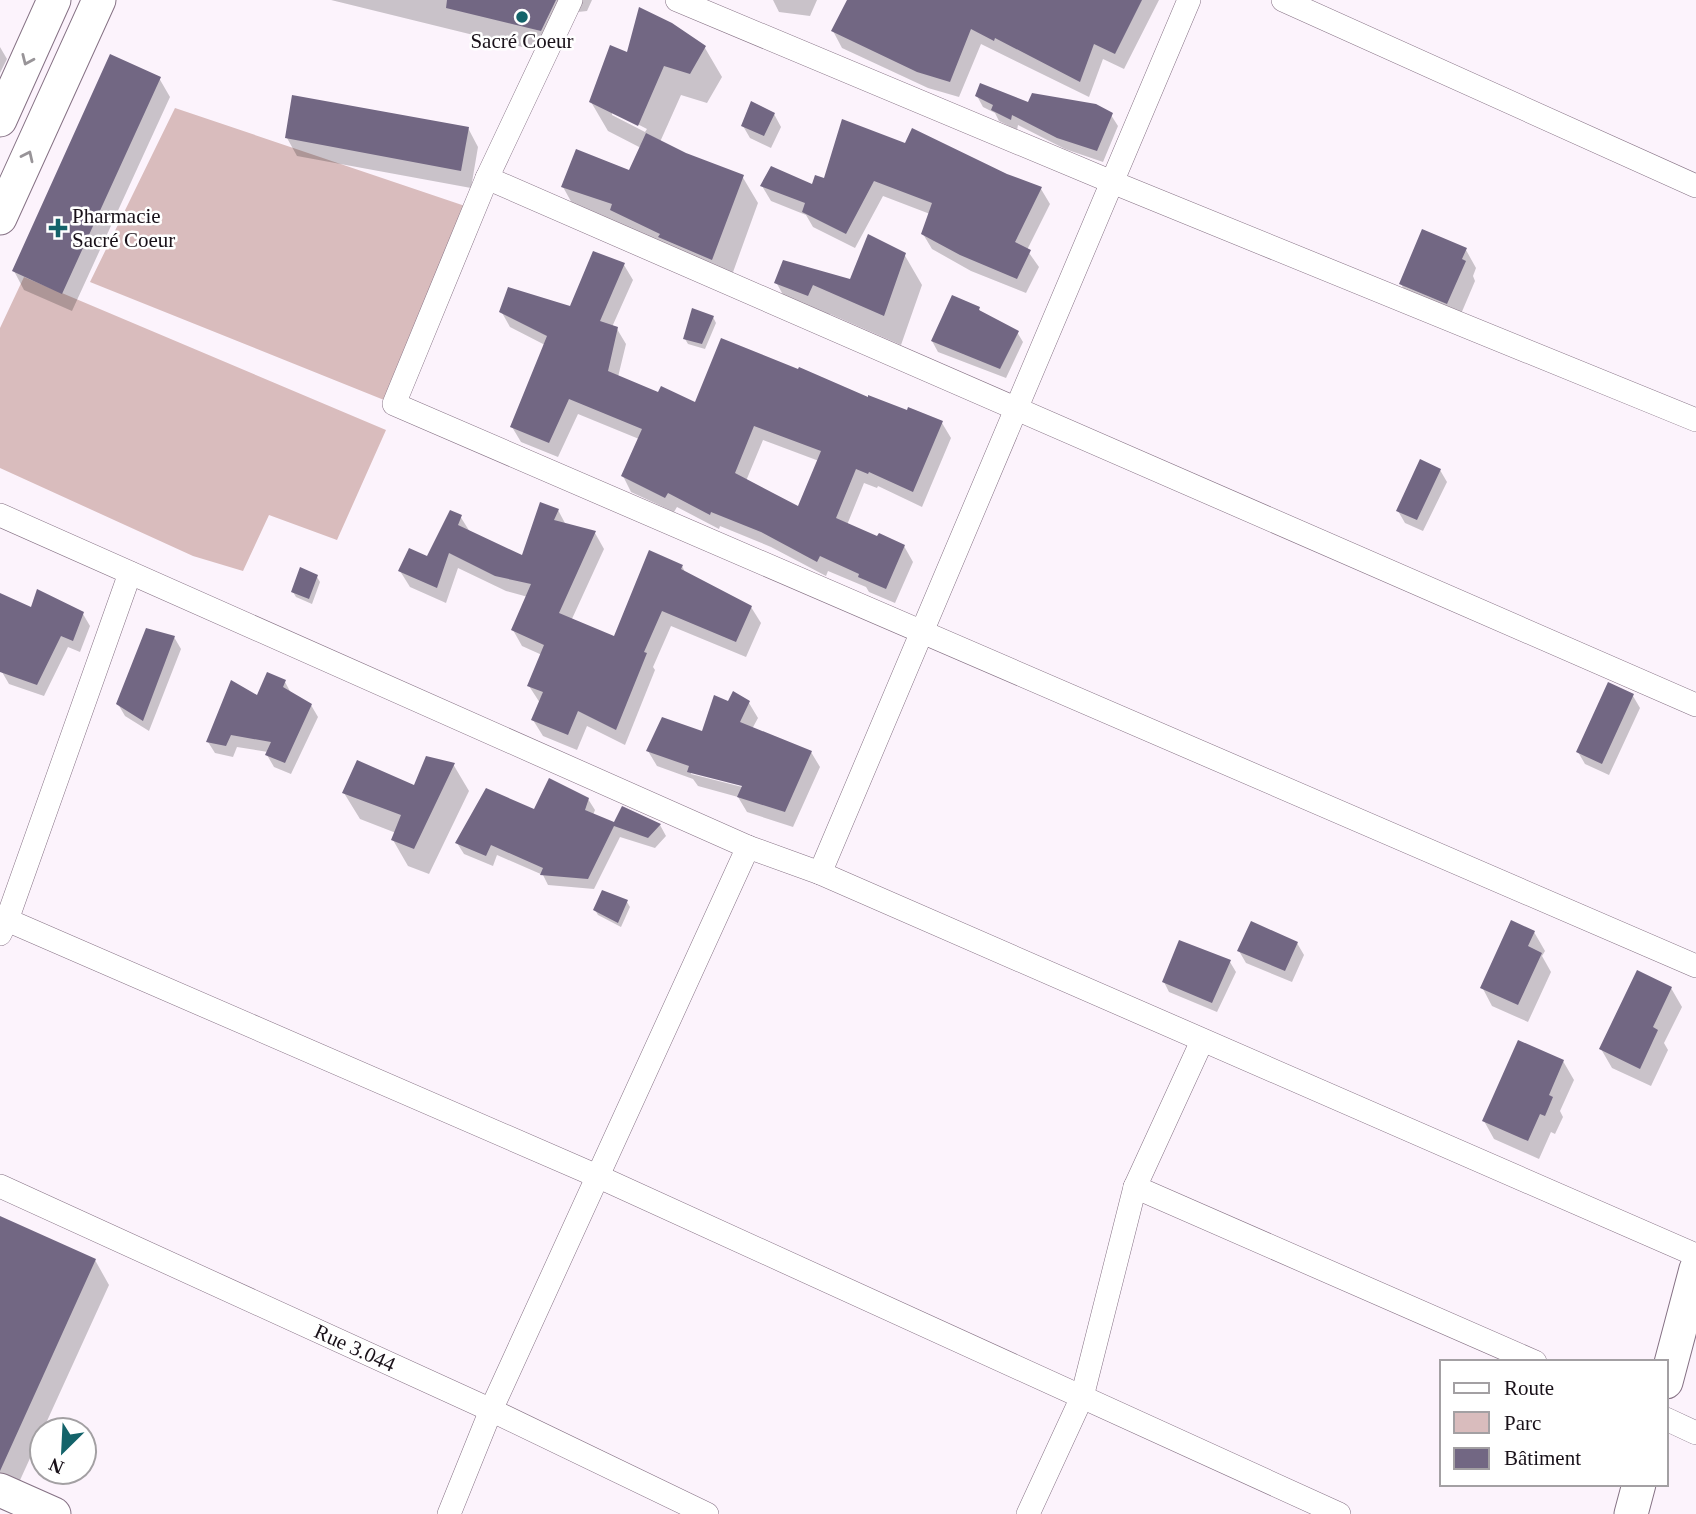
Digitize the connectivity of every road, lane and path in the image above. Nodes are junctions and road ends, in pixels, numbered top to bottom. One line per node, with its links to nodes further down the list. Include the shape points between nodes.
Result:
1 (54, 0): 7 (main road, one-way to 7)
2 (99, 0): 11 (main road, one-way to 2)
3 (571, 0): 8 (street)
4 (677, 0): 9 (street)
5 (1189, 0): 9 (street)
6 (1283, 0): 10 (street)
7 (0, 120)
8 (487, 178): 12 (street); 16 (street, via 394,404)
9 (1112, 182): 12 (street); 13 (street)
10 (1696, 186)
11 (0, 218)
12 (1016, 410): 16 (street); 17 (street)
13 (1696, 420)
14 (0, 515): 15 (street)
15 (131, 573): 18 (street); 20 (street)
16 (922, 632): 19 (street); 21 (street)
17 (1696, 705)
18 (748, 847): 19 (street); 23 (street)
19 (820, 873): 22 (street)
20 (4, 927): 23 (street)
21 (1696, 966)
22 (1202, 1041): 25 (street); 26 (street)
23 (597, 1176): 30 (street); 31 (street)
24 (0, 1186): 31 (street, Rue 3.044)
25 (1135, 1187): 28 (street); 30 (street)
26 (1696, 1255)
27 (1696, 1269): 29 (main road)
28 (1530, 1360)
29 (1668, 1374)
30 (1082, 1397): 39 (street); 40 (street)
31 (491, 1410): 37 (street); 38 (street, Rue 3.044)
32 (1668, 1420): 33 (street)
33 (1696, 1433)
34 (1638, 1486): 41 (main road)
35 (0, 1490): 36 (main road)
36 (54, 1514)
37 (449, 1514)
38 (707, 1514)
39 (1028, 1514)
40 (1339, 1514)
41 (1630, 1514)

